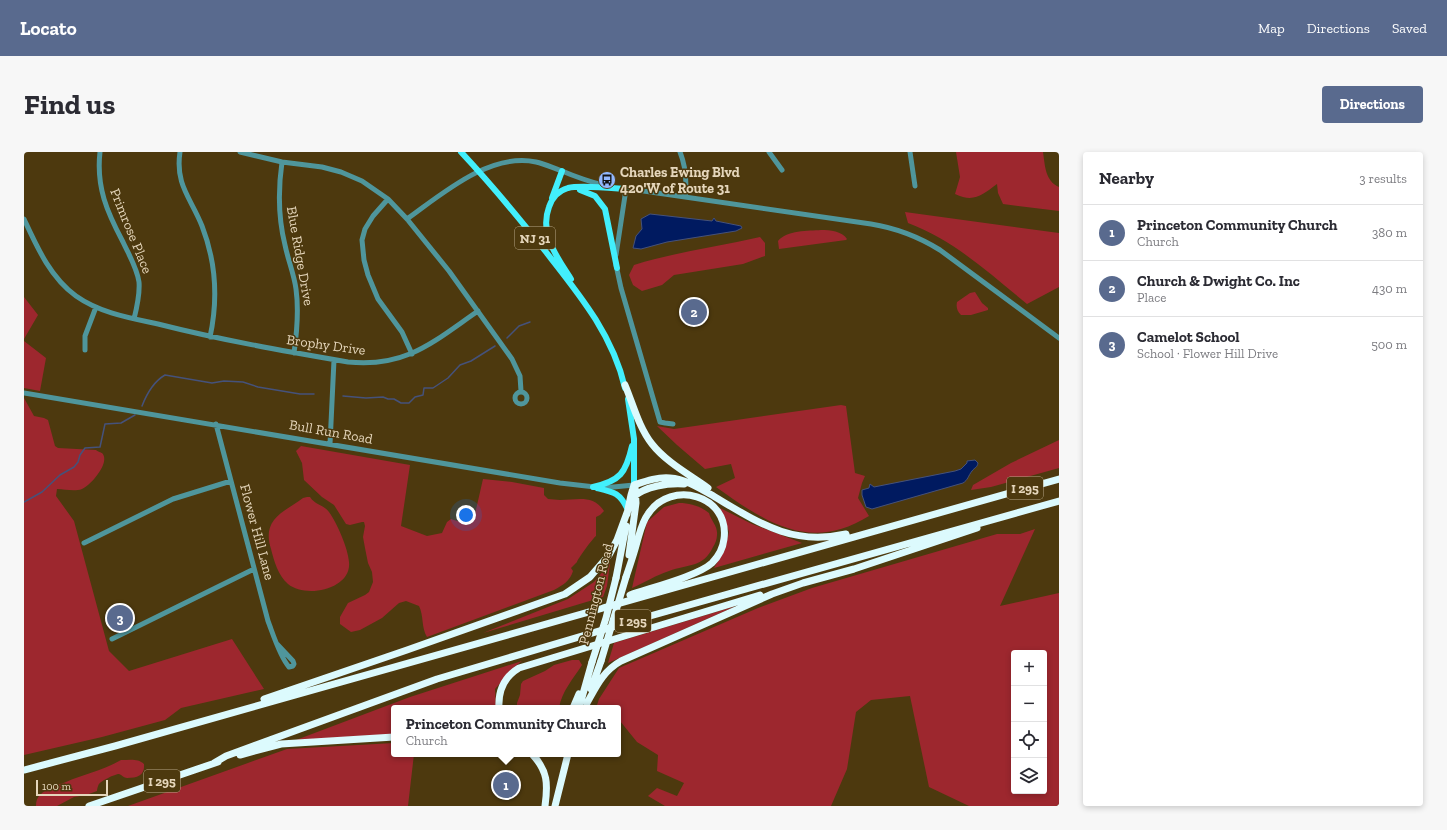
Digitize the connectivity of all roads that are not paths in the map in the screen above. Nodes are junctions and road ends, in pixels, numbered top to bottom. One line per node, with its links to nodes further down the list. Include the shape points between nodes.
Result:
1 (100, 152): 24 (street, Primrose Place, via 100,182 104,203 137,273 139,291)
2 (180, 152): 25 (street, via 182,185 202,226 214,270 215,302)
3 (240, 152): 8 (street)
4 (461, 152): 10 (main road, Pennington Road / NJ 31)
5 (680, 152): 15 (street, via 686,176)
6 (769, 152): 9 (street)
7 (910, 152): 12 (street)
8 (282, 162): 16 (street, via 342,172 362,181); 28 (street, Blue Ridge Drive, via 279,187 282,231 298,301)
9 (782, 170)
10 (479, 171): 11 (street, via 506,161 522,160 539,162); 19 (street); 22 (main road, Pennington Road / NJ 31)
11 (562, 172): 13 (street, via 599,184); 17 (main road)
12 (915, 186)
13 (626, 189): 14 (main road, via 573,187 563,190); 15 (street); 20 (street, via 616,247)
14 (554, 197): 17 (main road); 20 (main road, via 564,191 578,190 589,193 600,201 607,215)
15 (685, 197): 26 (street, via 871,224 902,231 940,250)
16 (388, 199): 19 (street); 29 (street, via 364,229 364,260 378,299 402,332)
17 (550, 203): 22 (main road, via 545,223 549,242)
18 (24, 219): 21 (street, Brophy Drive, via 59,281 76,296)
19 (407, 219): 23 (street)
20 (617, 268): 35 (street, via 622,294 660,422)
21 (96, 307): 24 (street, Brophy Drive); 27 (street, via 86,336)
22 (589, 308): 31 (main road, Pennington Road / NJ 31, via 610,346)
23 (478, 311): 29 (street, Brophy Drive, via 430,345); 32 (street, via 512,359 520,376)
24 (134, 319): 25 (street, Brophy Drive)
25 (210, 337): 28 (street, Brophy Drive)
26 (1059, 338)
27 (85, 350)
28 (294, 353): 30 (street, Brophy Drive)
29 (412, 354): 30 (street, Brophy Drive, via 392,361 369,364)
30 (334, 360): 37 (street)
31 (624, 385): 36 (main road, Pennington Road / NJ 31); 48 (highway, via 642,428 655,449)
32 (521, 391)
33 (24, 392): 34 (street, Bull Run Road)
34 (216, 424): 37 (street, Bull Run Road); 39 (street, Flower Hill Lane)
35 (673, 424)
36 (634, 439): 40 (main road, Pennington Road / NJ 31); 42 (main road, via 628,463 621,473 611,483)
37 (330, 444): 42 (street, Bull Run Road)
38 (1059, 479): 49 (highway, I 295)
39 (231, 481): 50 (street, via 173,499); 51 (street, Flower Hill Lane)
40 (634, 485): 41 (highway, via 667,478); 42 (street, Bull Run Road); 43 (highway, Pennington Road / NJ 31); 45 (highway, Pennington Road / NJ 31)
41 (696, 486): 43 (highway, via 668,484); 48 (highway)
42 (593, 487): 47 (main road, via 617,494)
43 (636, 494): 45 (highway); 52 (highway, Pennington Road / NJ 31)
44 (1059, 501): 46 (highway, I 295)
45 (629, 502): 47 (highway, Pennington Road / NJ 31)
46 (1047, 504): 53 (highway, via 922,547); 67 (highway, I 295, via 437,678 226,756)
47 (628, 510): 57 (highway, Pennington Road / NJ 31, bridge, via 616,578); 63 (highway, via 609,555 590,577 565,594 292,690)
48 (739, 511): 49 (highway, via 776,530 802,537)
49 (872, 531): 54 (highway, I 295)
50 (84, 543)
51 (254, 569): 55 (street); 56 (street, Flower Hill Lane)
52 (626, 577): 54 (highway, via 643,522 650,510 670,497 687,495 701,498 716,509 723,523 725,537 716,560 709,566); 61 (highway, Pennington Road / NJ 31, bridge)
53 (803, 583): 58 (highway, via 522,667 510,675 503,684 499,694); 62 (highway, via 746,605 621,661 602,676)
54 (555, 621): 63 (highway, I 295)
55 (112, 639)
56 (277, 644)
57 (586, 679): 59 (highway); 60 (highway, Pennington Road / NJ 31)
58 (499, 705)
59 (574, 705)
60 (580, 705)
61 (586, 705)
62 (587, 705)
63 (151, 736): 68 (highway, I 295)
64 (391, 737): 67 (highway, via 281,744)
65 (534, 757): 70 (highway, via 546,778)
66 (567, 757): 71 (highway)
67 (214, 763): 69 (highway, I 295)
68 (24, 770)
69 (90, 806)
70 (545, 806)
71 (555, 806)

